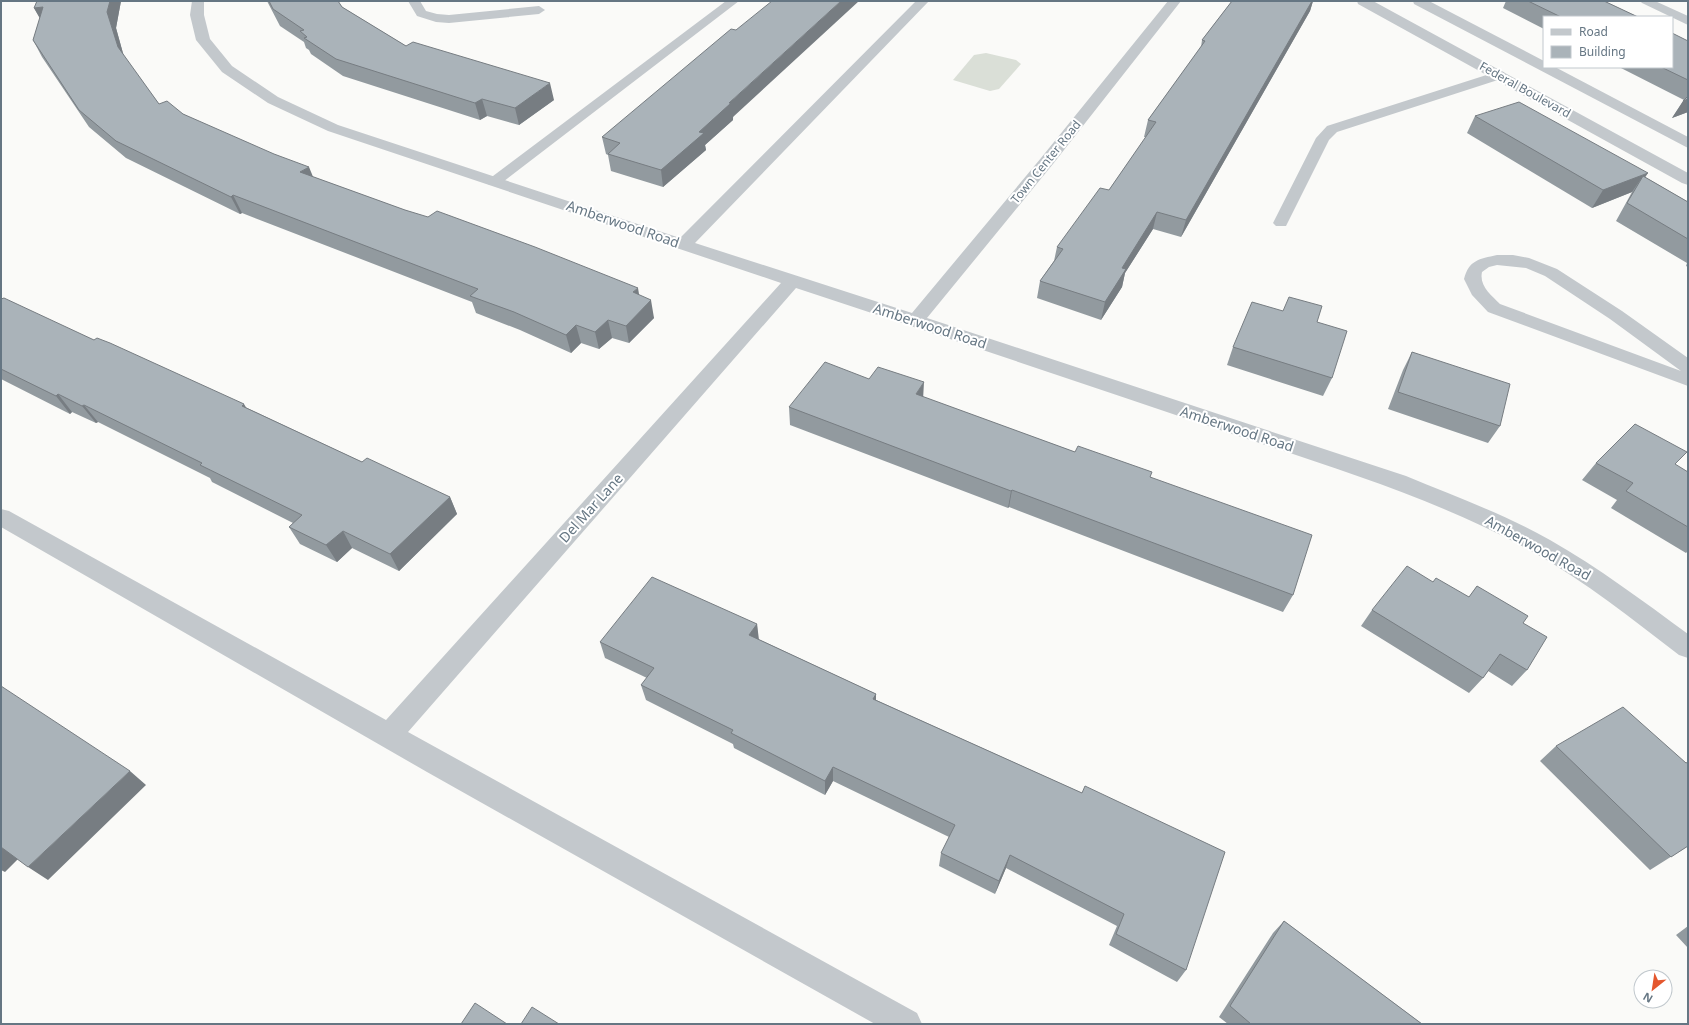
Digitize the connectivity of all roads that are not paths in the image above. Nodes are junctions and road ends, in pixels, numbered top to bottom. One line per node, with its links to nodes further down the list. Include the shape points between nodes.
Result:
1 (198, 1): 18 (street, Amberwood Road, via 197,15 203,40 227,69 273,100 333,128)
2 (414, 1): 11 (lane, via 420,13 436,18 507,19)
3 (733, 1): 18 (lane)
4 (923, 1): 20 (street)
5 (1175, 1): 22 (street, Town Center Road)
6 (1363, 1): 15 (street, Federal Boulevard)
7 (1419, 1): 13 (street)
8 (1646, 1): 10 (lane)
9 (1678, 2): 10 (lane)
10 (1662, 8): 12 (lane)
11 (539, 10)
12 (1688, 21)
13 (1543, 66)
14 (1546, 68): 16 (street)
15 (1499, 75): 17 (street, Federal Boulevard); 19 (lane, via 1332,129 1323,138)
16 (1688, 143)
17 (1688, 180)
18 (494, 182): 20 (street, Amberwood Road)
19 (1281, 223)
20 (683, 244): 21 (street, Amberwood Road)
21 (793, 281): 22 (street, Amberwood Road); 27 (street, Del Mar Lane)
22 (916, 321): 26 (street, Amberwood Road, via 1398,482 1472,512 1541,546 1605,585)
23 (1688, 367): 24 (lane, via 1623,318 1544,269 1520,261 1499,259 1478,265 1472,274 1474,287 1494,308)
24 (1688, 380)
25 (1, 517): 27 (street)
26 (1688, 648)
27 (388, 735): 28 (street)
28 (906, 1024)

